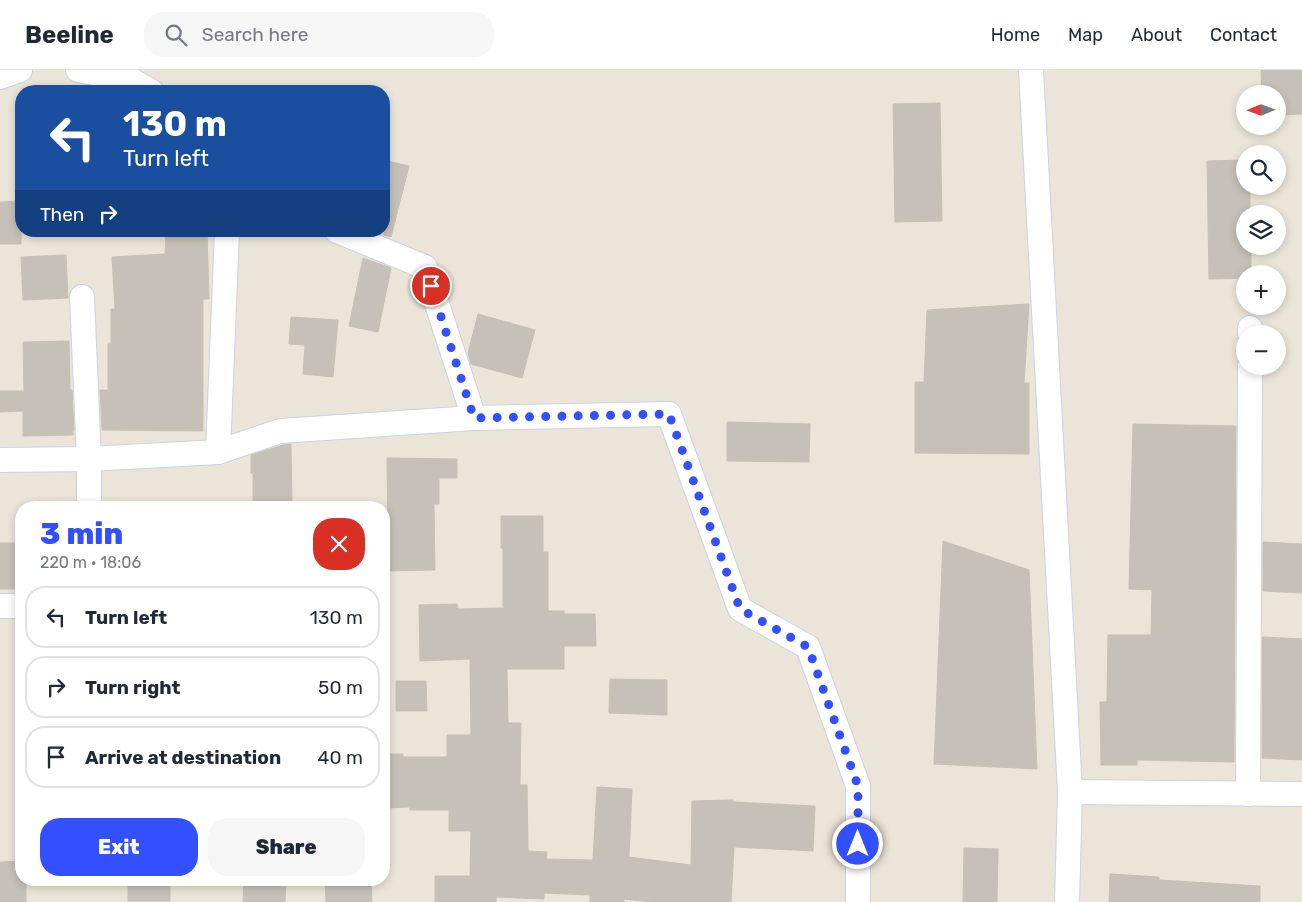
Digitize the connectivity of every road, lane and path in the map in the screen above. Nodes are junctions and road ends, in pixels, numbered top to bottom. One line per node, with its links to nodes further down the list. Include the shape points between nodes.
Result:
1 (20, 70): 4 (street)
2 (78, 70): 5 (street, via 131,80)
3 (1031, 70): 17 (street)
4 (0, 77)
5 (140, 85)
6 (227, 237): 11 (street)
7 (352, 237): 10 (street, via 425,267)
8 (82, 297): 12 (street)
9 (1250, 375): 18 (street)
10 (474, 418): 11 (street, via 280,431); 20 (street, via 669,414 740,609 808,647 858,786)
11 (218, 452): 12 (street)
12 (89, 459): 13 (street); 14 (street)
13 (0, 460)
14 (89, 501)
15 (0, 606): 16 (street)
16 (15, 606)
17 (1070, 792): 18 (street); 21 (street)
18 (1248, 794): 19 (street)
19 (1302, 794)
20 (858, 902)
21 (1068, 902)

